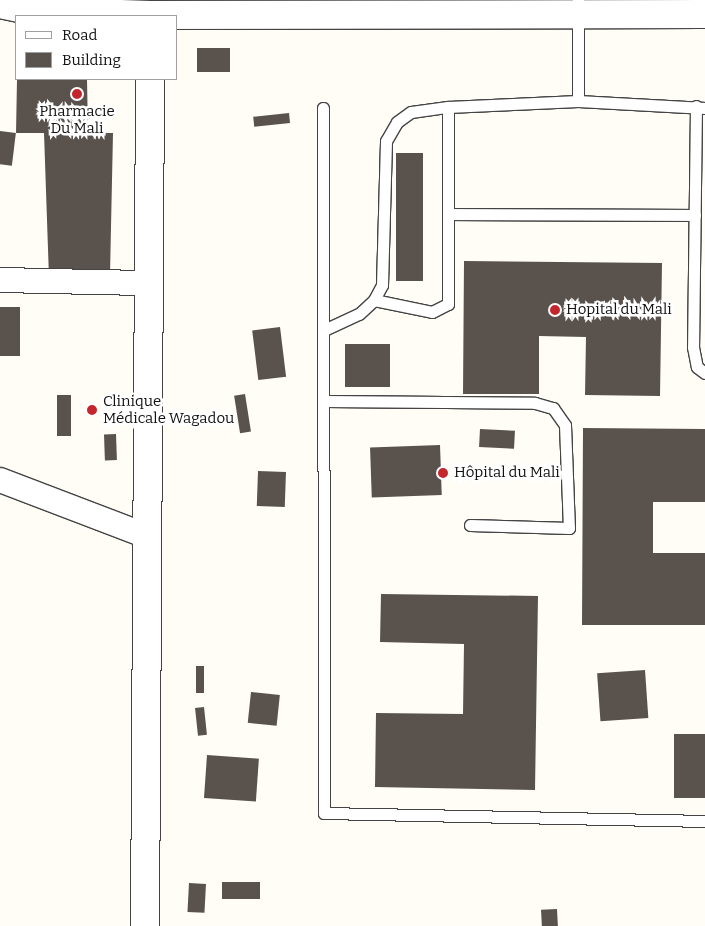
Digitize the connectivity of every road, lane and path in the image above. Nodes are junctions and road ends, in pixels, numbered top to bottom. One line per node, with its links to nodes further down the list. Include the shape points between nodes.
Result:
1 (0, 4): 3 (street, via 32,11)
2 (578, 8): 3 (street); 4 (street); 6 (lane)
3 (150, 10)
4 (705, 14)
5 (150, 80): 14 (street)
6 (578, 101): 7 (lane); 8 (lane)
7 (448, 106): 10 (lane); 15 (lane, via 411,112 397,122 386,141 382,285)
8 (700, 107): 11 (lane)
9 (323, 108): 16 (lane)
10 (448, 214): 11 (lane); 15 (lane, via 448,304 432,312)
11 (695, 215): 12 (lane)
12 (700, 237): 17 (lane, via 693,347 697,367)
13 (0, 280): 14 (street)
14 (149, 283): 21 (street)
15 (374, 300): 16 (lane, via 359,314)
16 (324, 330): 18 (lane)
17 (705, 373)
18 (325, 401): 20 (lane, via 535,404 553,408 565,425 569,528); 22 (lane, via 324,813)
19 (0, 480): 21 (street)
20 (470, 525)
21 (147, 536): 23 (street)
22 (705, 821)
23 (145, 926)

